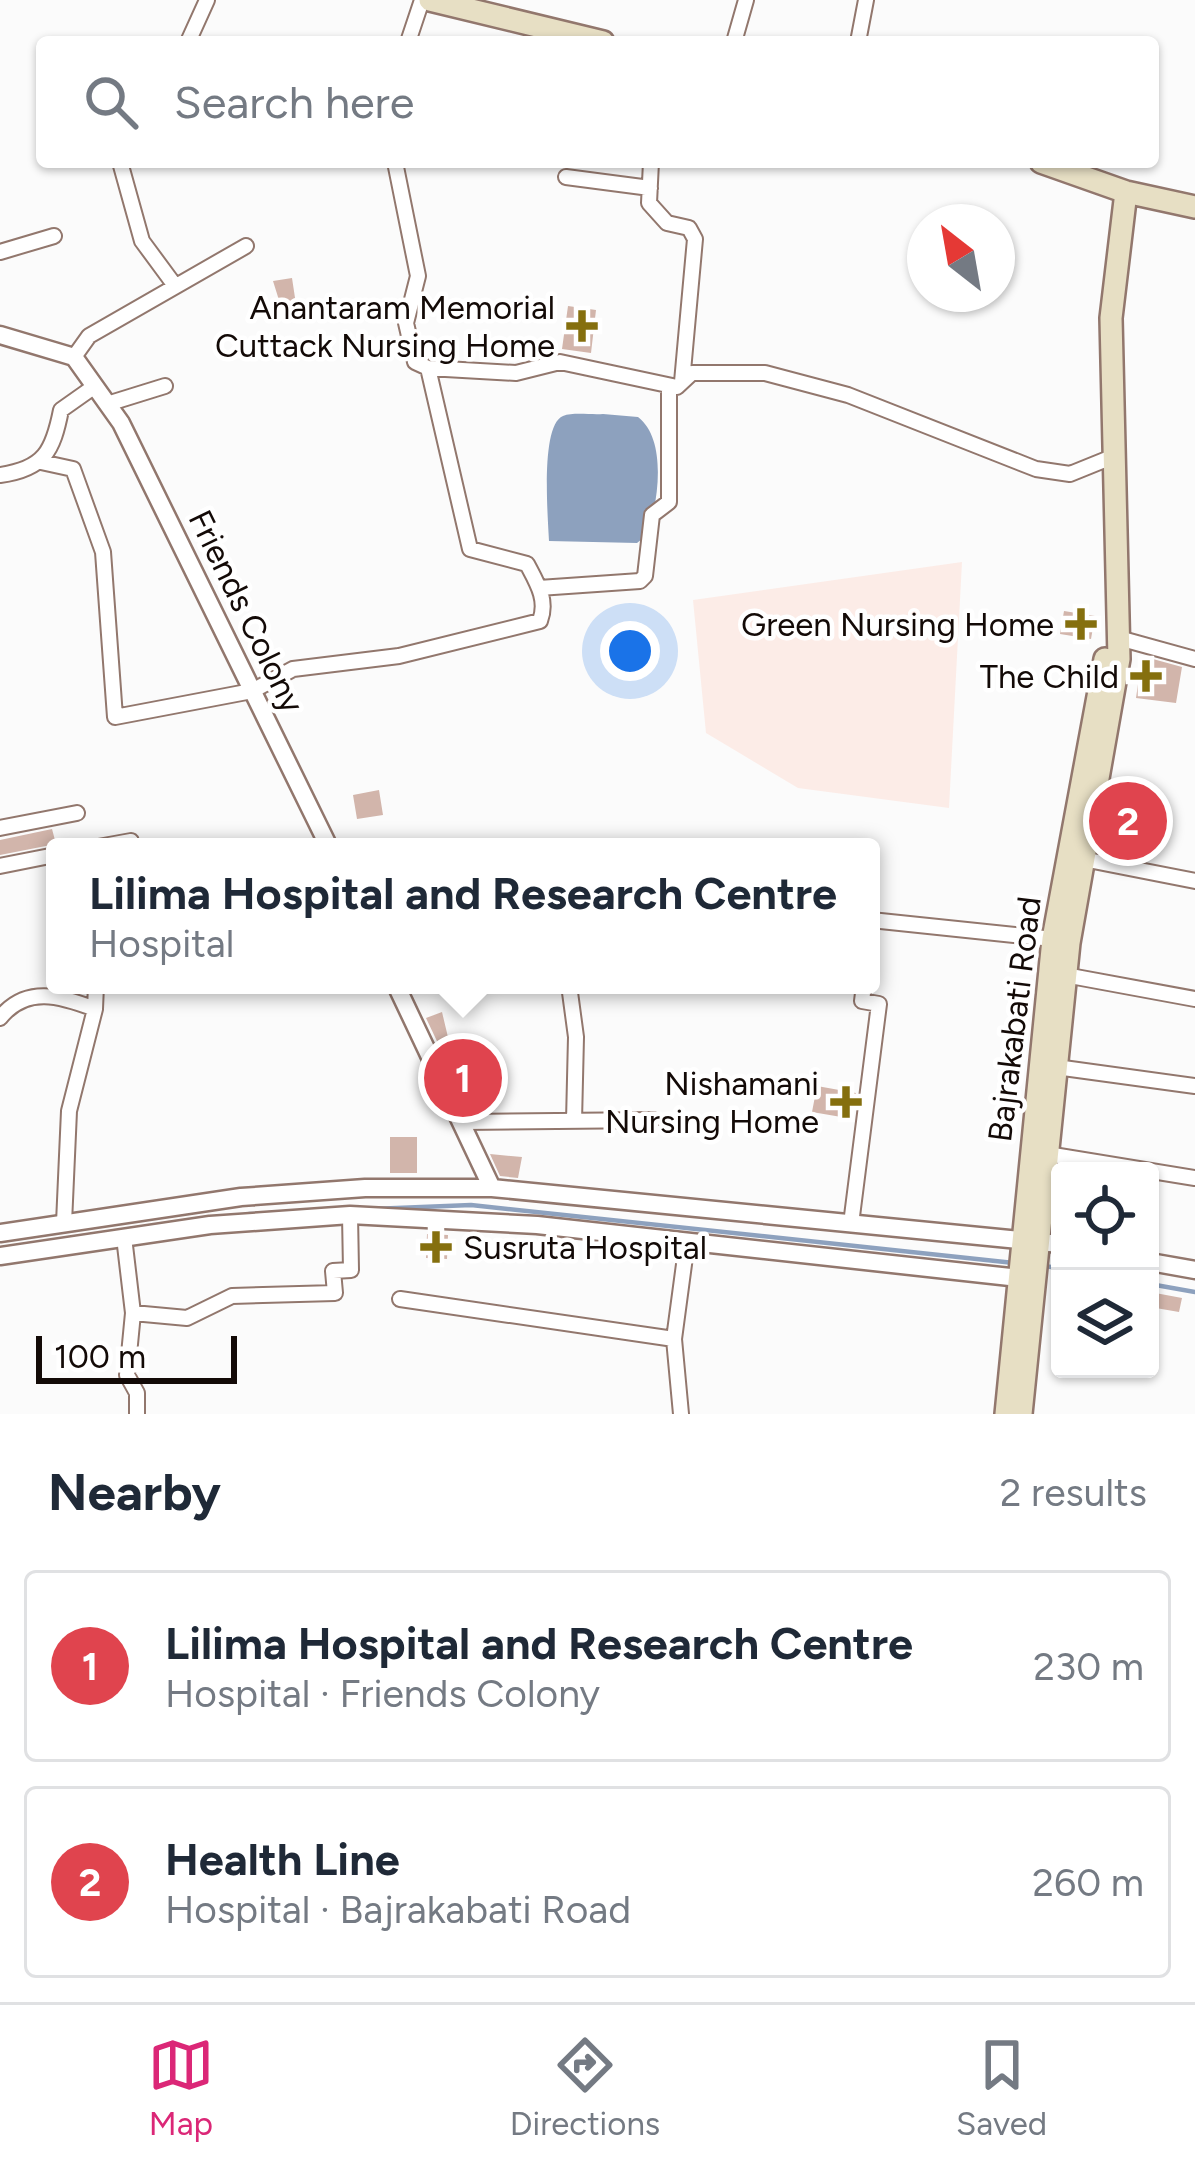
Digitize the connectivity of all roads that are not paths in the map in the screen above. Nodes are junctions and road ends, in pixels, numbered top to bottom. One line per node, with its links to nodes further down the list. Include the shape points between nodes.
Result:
1 (207, 0): 5 (street)
2 (426, 0): 6 (street); 7 (main road)
3 (746, 0): 8 (street)
4 (866, 0): 9 (street)
5 (191, 36)
6 (411, 36)
7 (578, 36)
8 (736, 36)
9 (859, 36)
10 (122, 168): 21 (street, via 142,241)
11 (396, 168): 24 (street, via 418,276 406,338 415,362)
12 (651, 168): 15 (street)
13 (1058, 168): 16 (main road)
14 (566, 177): 15 (street)
15 (650, 188): 25 (street, via 656,214 694,238)
16 (1126, 192): 17 (main road); 29 (main road, Bajrakabati Road, via 1111,317)
17 (1195, 207)
18 (54, 236): 20 (street)
19 (246, 246): 21 (street)
20 (0, 252)
21 (172, 283): 23 (street, via 89,336)
22 (0, 335): 23 (street)
23 (74, 357): 26 (street, Friends Colony)
24 (428, 368): 25 (street, via 516,373 560,362); 32 (street, via 470,549 527,564)
25 (675, 384): 29 (street, via 692,374 765,373 1058,473); 32 (street, via 669,502 652,515 645,576)
26 (95, 386): 28 (street, Friends Colony); 30 (street, via 61,410 54,447)
27 (165, 386): 28 (street)
28 (107, 404): 35 (street, Friends Colony)
29 (1112, 457): 33 (main road, Bajrakabati Road)
30 (41, 463): 31 (street); 35 (street, via 73,469 103,552 115,717)
31 (0, 476)
32 (539, 587): 35 (street, via 540,621 518,630 293,669)
33 (1115, 637): 34 (street); 40 (main road, Bajrakabati Road, via 1119,659); 44 (main road, Bajrakabati Road)
34 (1195, 659)
35 (252, 691): 38 (street, Friends Colony)
36 (77, 813): 37 (street)
37 (0, 828)
38 (325, 838)
39 (46, 857): 41 (street)
40 (1083, 859): 42 (street); 45 (main road, Bajrakabati Road)
41 (0, 866)
42 (1195, 881)
43 (880, 923): 44 (street)
44 (1053, 939): 69 (main road, Bajrakabati Road)
45 (1065, 975): 52 (street); 55 (main road, Bajrakabati Road)
46 (48, 994): 54 (street, via 11,1004)
47 (55, 994): 53 (street)
48 (96, 994): 53 (street)
49 (400, 994): 59 (street)
50 (570, 994): 58 (street)
51 (863, 994): 65 (street, via 862,1001 879,1004)
52 (1195, 999)
53 (95, 1009): 64 (street, via 69,1111)
54 (0, 1018)
55 (1056, 1067): 56 (street); 60 (main road, Bajrakabati Road)
56 (1195, 1086)
57 (653, 1120): 58 (street)
58 (574, 1121): 59 (street)
59 (463, 1122): 62 (street)
60 (1047, 1154): 61 (street); 69 (main road, Bajrakabati Road)
61 (1195, 1178)
62 (493, 1188): 64 (street, via 241,1197); 65 (street)
63 (350, 1215): 67 (street); 68 (street); 75 (street, via 351,1270 333,1271 335,1293 232,1296 187,1318)
64 (64, 1223): 66 (street)
65 (851, 1224): 69 (street)
66 (0, 1233)
67 (124, 1238): 70 (street); 75 (street)
68 (687, 1242): 73 (street); 76 (street)
69 (1036, 1242): 73 (main road, Bajrakabati Road)
70 (0, 1256)
71 (1159, 1264): 72 (street)
72 (1195, 1270)
73 (1025, 1274): 79 (main road, Bajrakabati Road); 80 (main road, Bajrakabati Road)
74 (400, 1299): 76 (street)
75 (133, 1313): 77 (street, via 128,1375)
76 (674, 1339): 78 (street)
77 (137, 1414)
78 (682, 1414)
79 (1006, 1414)
80 (1021, 1414)

